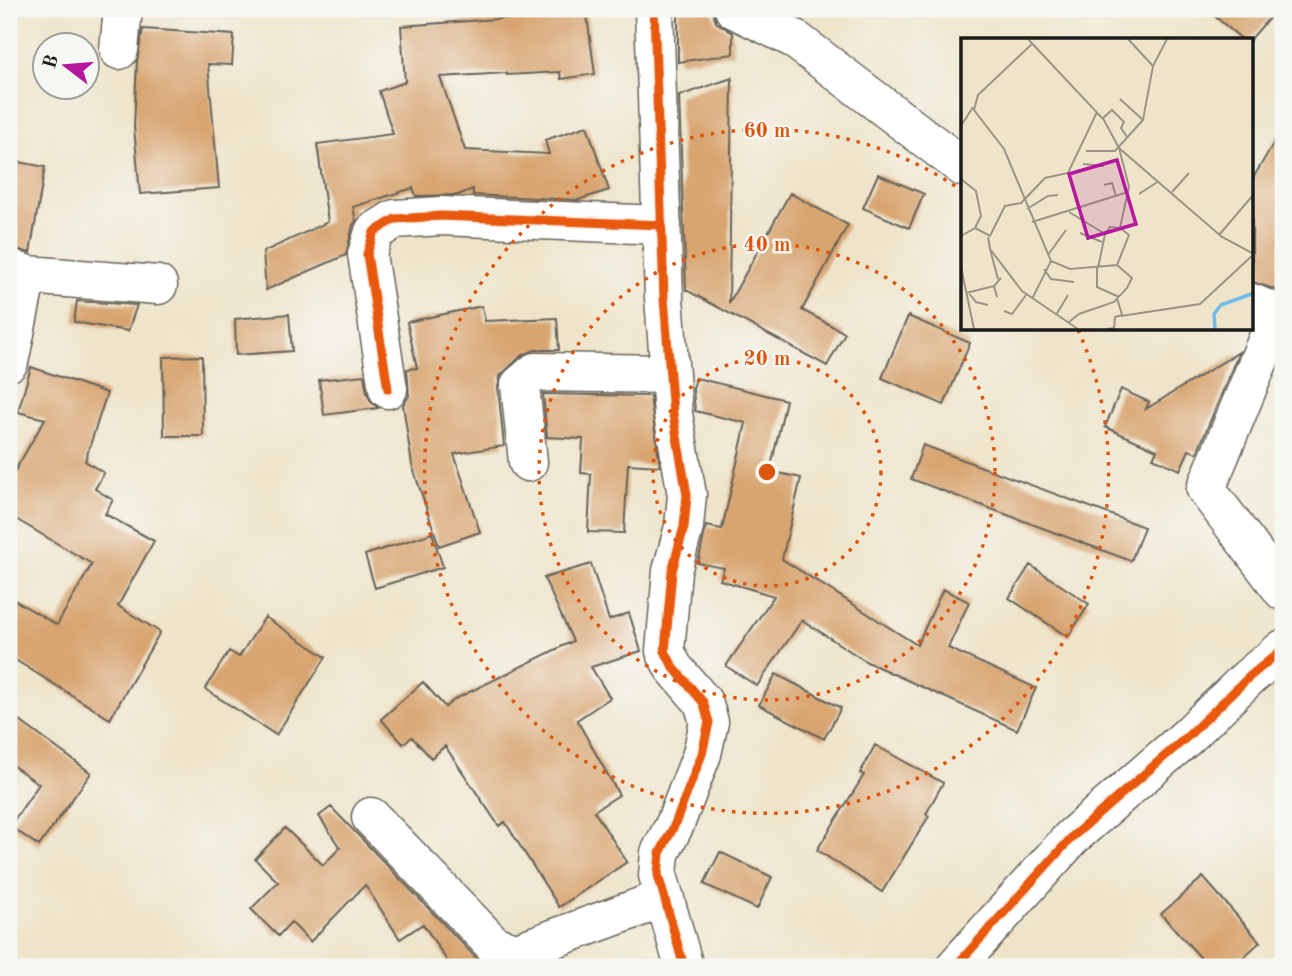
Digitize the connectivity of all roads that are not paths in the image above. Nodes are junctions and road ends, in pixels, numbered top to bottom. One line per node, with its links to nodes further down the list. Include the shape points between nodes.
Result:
1 (123, 9): 4 (street)
2 (654, 9): 6 (street)
3 (734, 9): 5 (street, via 793,38)
4 (119, 50)
5 (961, 165)
6 (662, 225): 11 (street); 12 (street, via 441,216 395,219 374,232 367,254)
7 (18, 272): 8 (street); 10 (street)
8 (158, 285)
9 (1271, 309): 14 (street, via 1206,489)
10 (9, 362)
11 (670, 374): 13 (street, via 535,372 520,385); 17 (street, via 687,495 672,571 665,651 703,702 709,722 702,754 660,853 658,875)
12 (388, 389)
13 (528, 462)
14 (1283, 591)
15 (1283, 649): 19 (street, via 1072,837)
16 (371, 817): 17 (street, via 495,946 517,952)
17 (665, 898): 18 (street)
18 (684, 967)
19 (955, 967)

